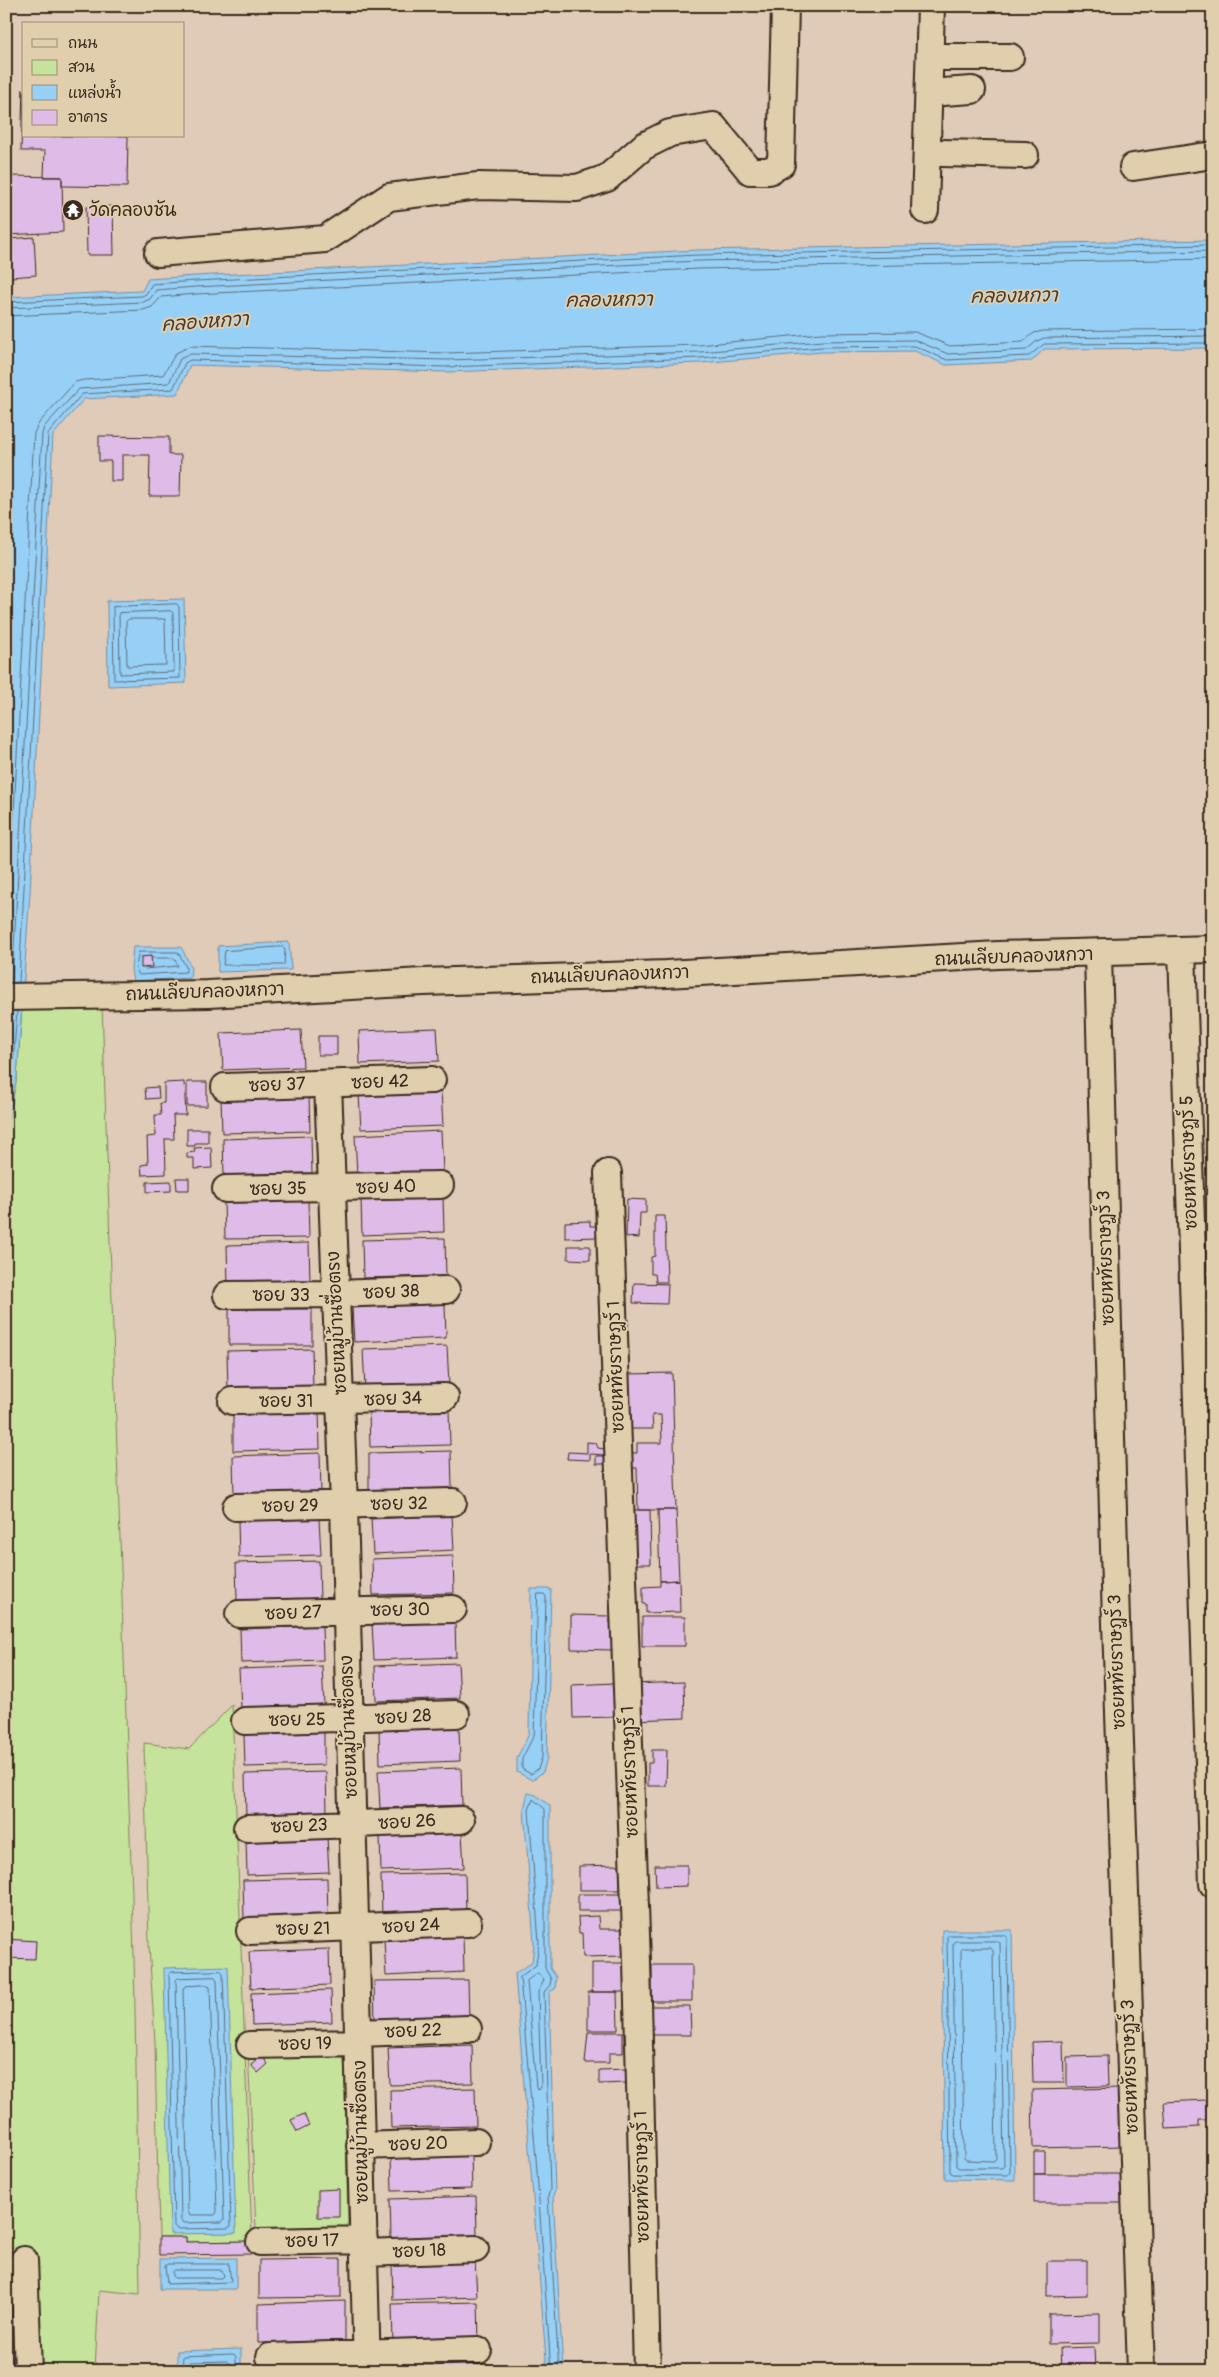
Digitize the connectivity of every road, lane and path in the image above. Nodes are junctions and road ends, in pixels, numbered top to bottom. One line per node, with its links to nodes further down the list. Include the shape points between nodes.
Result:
1 (784, 6): 12 (street, via 781,164 769,171 750,170 713,126 670,133 644,146 607,178 576,188 478,186 389,197 325,239)
2 (931, 6): 11 (street)
3 (944, 6): 4 (street)
4 (944, 57): 5 (street); 7 (street)
5 (1010, 57)
6 (972, 90): 7 (street)
7 (943, 92): 8 (street, via 942,165)
8 (1025, 155)
9 (1213, 155): 10 (street)
10 (1133, 166)
11 (925, 210)
12 (158, 253)
13 (1213, 949): 14 (street, ถนนเลียบคลองหกวา)
14 (1182, 950): 15 (street, ถนนเลียบคลองหกวา); 42 (street, ซอยหทัยราษฎร์ 5)
15 (1098, 954): 16 (street, ถนนเลียบคลองหกวา, via 998,955 666,974 423,982 208,994); 60 (street, ซอยหทัยราษฎร์ 3)
16 (6, 997)
17 (432, 1080): 18 (street, ซอย 42)
18 (328, 1084): 19 (street, ซอย 37); 22 (street, ซอยหมู่บ้านซื่อตรง)
19 (225, 1087)
20 (608, 1173): 59 (street, ซอยหทัยราษฎร์ 1, via 637,1961)
21 (440, 1185): 22 (street, ซอย 40)
22 (331, 1188): 23 (street, ซอย 35); 25 (street, ซอยหมู่บ้านซื่อตรง)
23 (226, 1190)
24 (446, 1290): 25 (street, ซอย 38)
25 (335, 1294): 26 (street, ซอย 33); 28 (street, ซอยหมู่บ้านซื่อตรง)
26 (227, 1295)
27 (445, 1397): 28 (street, ซอย 34)
28 (340, 1400): 29 (street, ซอย 31); 31 (street, ซอยหมู่บ้านซื่อตรง)
29 (232, 1401)
30 (453, 1502): 31 (street, ซอย 32)
31 (344, 1505): 32 (street, ซอย 29); 34 (street, ซอยหมู่บ้านซื่อตรง)
32 (236, 1507)
33 (453, 1609): 34 (street, ซอย 30)
34 (346, 1611): 35 (street, ซอย 27); 37 (street, ซอยหมู่บ้านซื่อตรง)
35 (239, 1614)
36 (456, 1714): 37 (street, ซอย 28)
37 (349, 1719): 38 (street, ซอย 25); 40 (street, ซอยหมู่บ้านซื่อตรง)
38 (245, 1721)
39 (461, 1820): 40 (street, ซอย 26)
40 (352, 1825): 41 (street, ซอย 23); 44 (street, ซอยหมู่บ้านซื่อตรง)
41 (247, 1828)
42 (1213, 1884)
43 (468, 1923): 44 (street, ซอย 24)
44 (356, 1928): 45 (street, ซอย 21); 47 (street, ซอยหมู่บ้านซื่อตรง)
45 (250, 1930)
46 (468, 2029): 47 (street, ซอย 22)
47 (359, 2038): 48 (street, ซอย 19); 50 (street, ซอยหมู่บ้านซื่อตรง)
48 (250, 2045)
49 (476, 2142): 50 (street, ซอย 20)
50 (360, 2146): 52 (street, ซอยหมู่บ้านซื่อตรง)
51 (260, 2242): 52 (street, ซอย 17)
52 (364, 2247): 53 (street, ซอย 18); 57 (street, ซอยหมู่บ้านซื่อตรง)
53 (475, 2249)
54 (24, 2260): 58 (street)
55 (478, 2350): 57 (street)
56 (270, 2357): 57 (street)
57 (367, 2362)
58 (28, 2371)
59 (647, 2371)
60 (1141, 2371)

